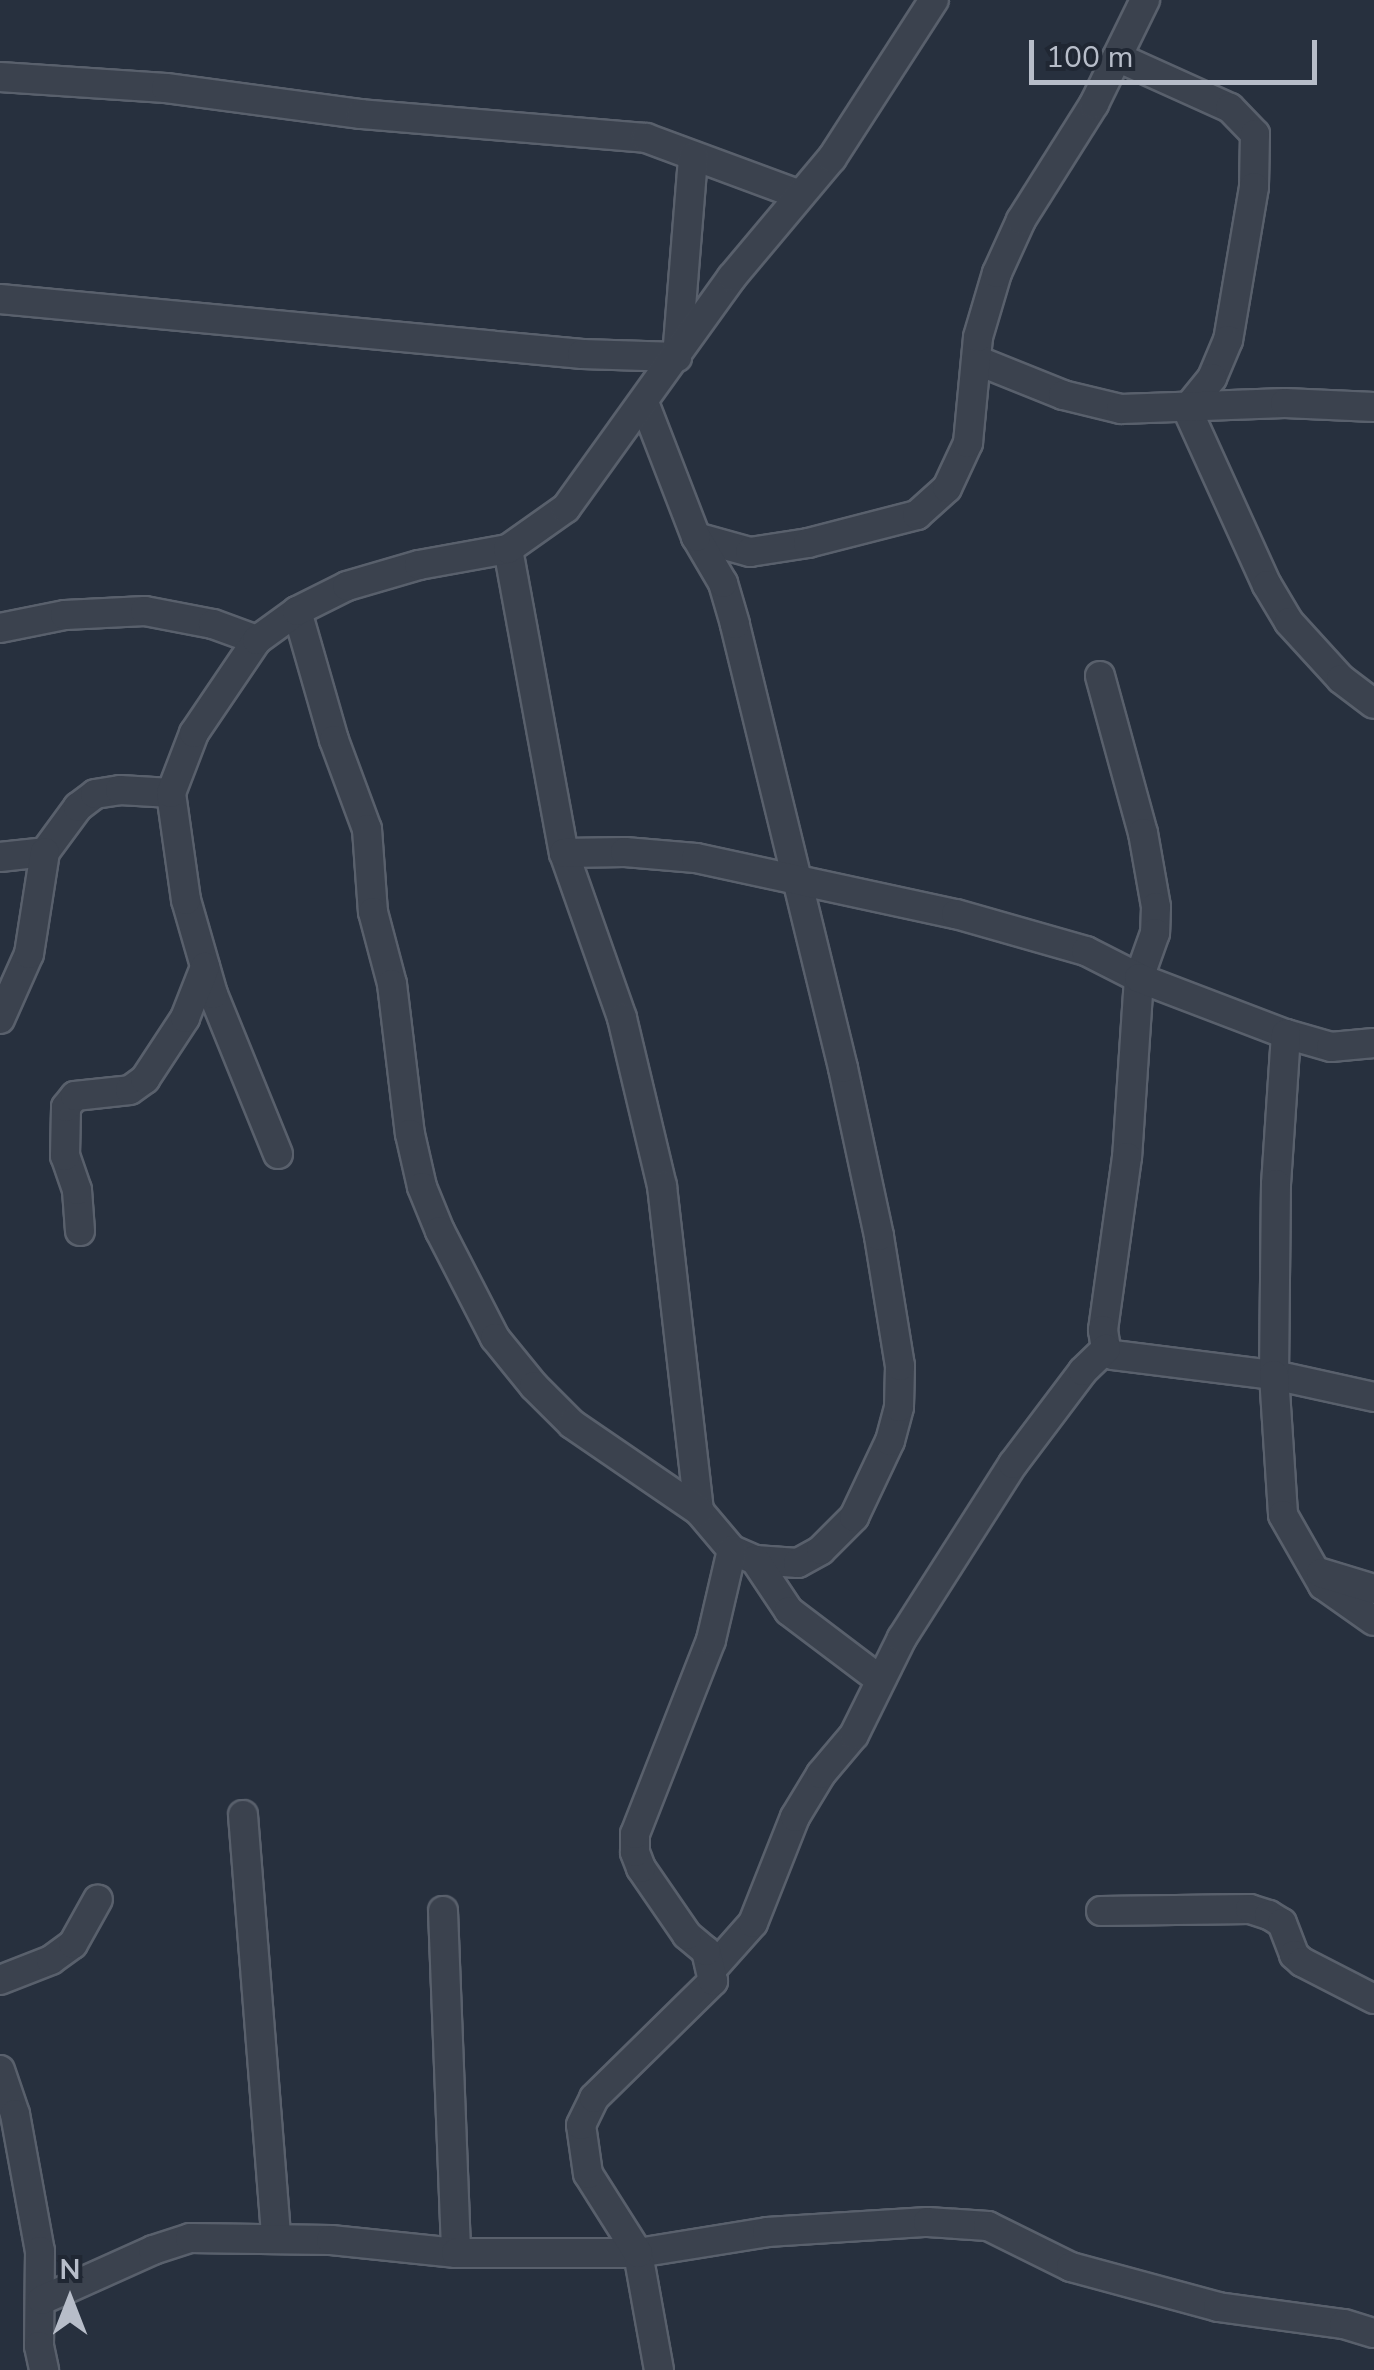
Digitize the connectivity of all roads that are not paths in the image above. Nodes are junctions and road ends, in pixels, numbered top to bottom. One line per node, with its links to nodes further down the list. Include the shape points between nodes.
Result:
1 (934, 0): 6 (street, via 869,105)
2 (1144, 0): 3 (street)
3 (1117, 57): 9 (street, via 1021,220 997,272); 12 (street, via 1230,108 1255,134 1256,175 1228,340 1212,378)
4 (0, 77): 5 (street, via 580,130 646,138)
5 (693, 157): 6 (street); 8 (street)
6 (800, 196): 8 (street, via 732,277)
7 (0, 299): 8 (street, via 582,354)
8 (678, 357): 10 (street)
9 (976, 360): 12 (street, via 1063,395 1122,409); 13 (street, via 968,443 947,488 916,515 750,552)
10 (644, 402): 13 (street); 14 (street, via 566,508)
11 (1374, 407): 12 (street)
12 (1187, 409): 19 (street, via 1288,622)
13 (696, 537): 24 (street, via 723,583)
14 (508, 548): 15 (street, via 347,586); 22 (street)
15 (297, 611): 17 (street); 35 (street, via 367,829 373,912 392,984 410,1134 440,1231 494,1338 534,1386 572,1424)
16 (0, 628): 17 (street, via 65,615 145,611)
17 (257, 640): 20 (street, via 194,733)
18 (1100, 676): 26 (street, via 1154,875 1154,933)
19 (1374, 704)
20 (171, 792): 21 (street, via 95,794); 25 (street, via 186,900)
21 (44, 852): 23 (street); 27 (street, via 29,954)
22 (564, 853): 24 (street, via 696,858); 35 (street, via 622,1018 662,1186)
23 (0, 857)
24 (799, 882): 26 (street, via 1036,934); 36 (street, via 880,1236 900,1366 899,1406 854,1517 821,1550 798,1563)
25 (205, 966): 30 (street); 31 (street, via 185,1018 145,1079 130,1090 75,1096 66,1107 66,1156)
26 (1139, 978): 28 (street); 32 (street)
27 (0, 1019)
28 (1286, 1034): 29 (street, via 1331,1048); 33 (street)
29 (1374, 1044)
30 (278, 1154)
31 (80, 1231)
32 (1106, 1349): 33 (street, via 1163,1364); 40 (street, via 1004,1478)
33 (1274, 1375): 34 (street); 37 (street, via 1283,1515)
34 (1374, 1397)
35 (698, 1510): 36 (street)
36 (744, 1555): 40 (street, via 790,1611); 45 (street, via 635,1834 641,1868)
37 (1310, 1569): 38 (street); 39 (street)
38 (1374, 1588)
39 (1374, 1620)
40 (880, 1679): 45 (street, via 854,1735 795,1817 753,1924)
41 (243, 1815): 49 (street)
42 (98, 1900): 46 (street, via 73,1944 52,1960)
43 (443, 1911): 51 (street)
44 (1101, 1911): 47 (street, via 1250,1909 1270,1915 1282,1923 1302,1962)
45 (714, 1968): 50 (street, via 705,1994 594,2098 580,2125 588,2174)
46 (0, 1980)
47 (1374, 1999)
48 (0, 2070): 52 (street, via 24,2162)
49 (276, 2238): 51 (street); 52 (street, via 190,2238)
50 (638, 2253): 51 (street); 53 (street, via 832,2225 988,2226 1071,2267 1136,2286); 55 (street)
51 (456, 2254)
52 (42, 2300): 54 (street)
53 (1374, 2333)
54 (44, 2370)
55 (659, 2370)

